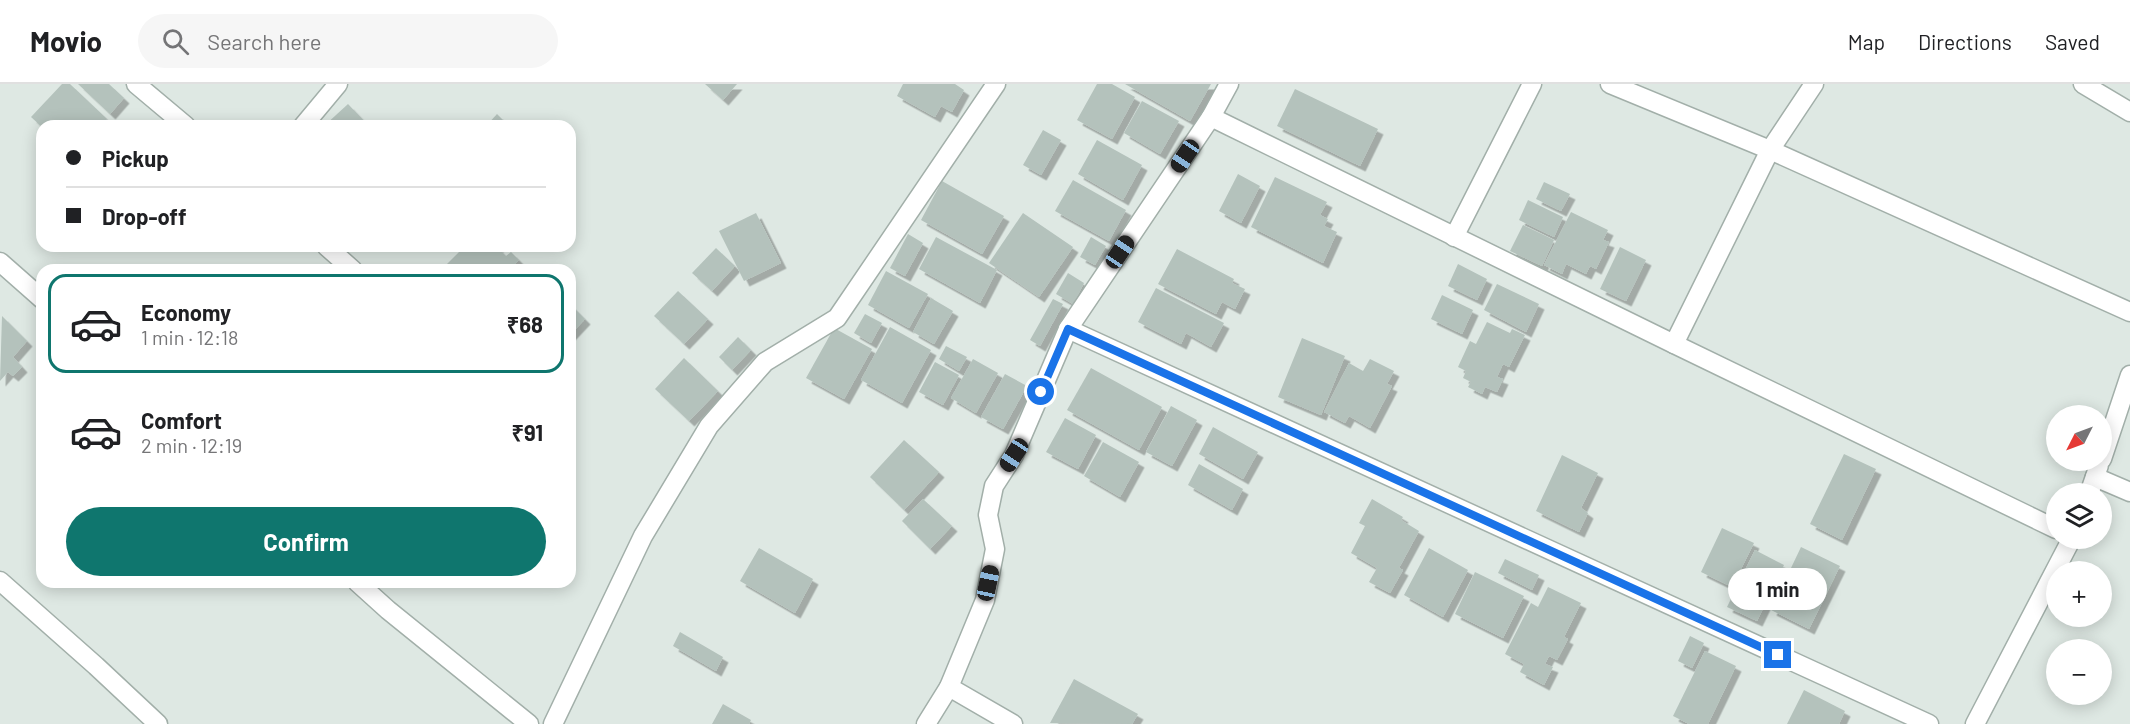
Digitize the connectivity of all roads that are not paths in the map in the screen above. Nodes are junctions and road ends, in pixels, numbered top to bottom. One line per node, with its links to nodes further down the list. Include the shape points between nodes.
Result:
1 (136, 84): 11 (street)
2 (338, 84): 12 (street)
3 (996, 84): 32 (street, via 837,318 765,362 709,426 643,536)
4 (1229, 84): 10 (street)
5 (1532, 84): 14 (street)
6 (1610, 84): 13 (street)
7 (1814, 84): 13 (street)
8 (2083, 84): 9 (street)
9 (2130, 112)
10 (1211, 117): 14 (street); 20 (street)
11 (179, 120)
12 (308, 120)
13 (1770, 150): 19 (street); 21 (street)
14 (1454, 237): 21 (street)
15 (333, 252): 17 (street)
16 (0, 262): 18 (street)
17 (346, 264)
18 (36, 294)
19 (2130, 312)
20 (1068, 329): 29 (street, via 1014,455 994,486 988,515 995,549 985,600); 35 (street)
21 (1674, 344): 25 (street)
22 (2130, 375): 23 (street)
23 (2097, 472): 24 (street)
24 (2130, 492)
25 (2046, 524)
26 (2066, 549): 36 (street)
27 (0, 581): 30 (street)
28 (364, 588): 31 (street)
29 (949, 687): 33 (street); 34 (street)
30 (158, 724)
31 (529, 724)
32 (554, 724)
33 (926, 724)
34 (1013, 724)
35 (1929, 724)
36 (1975, 724)

